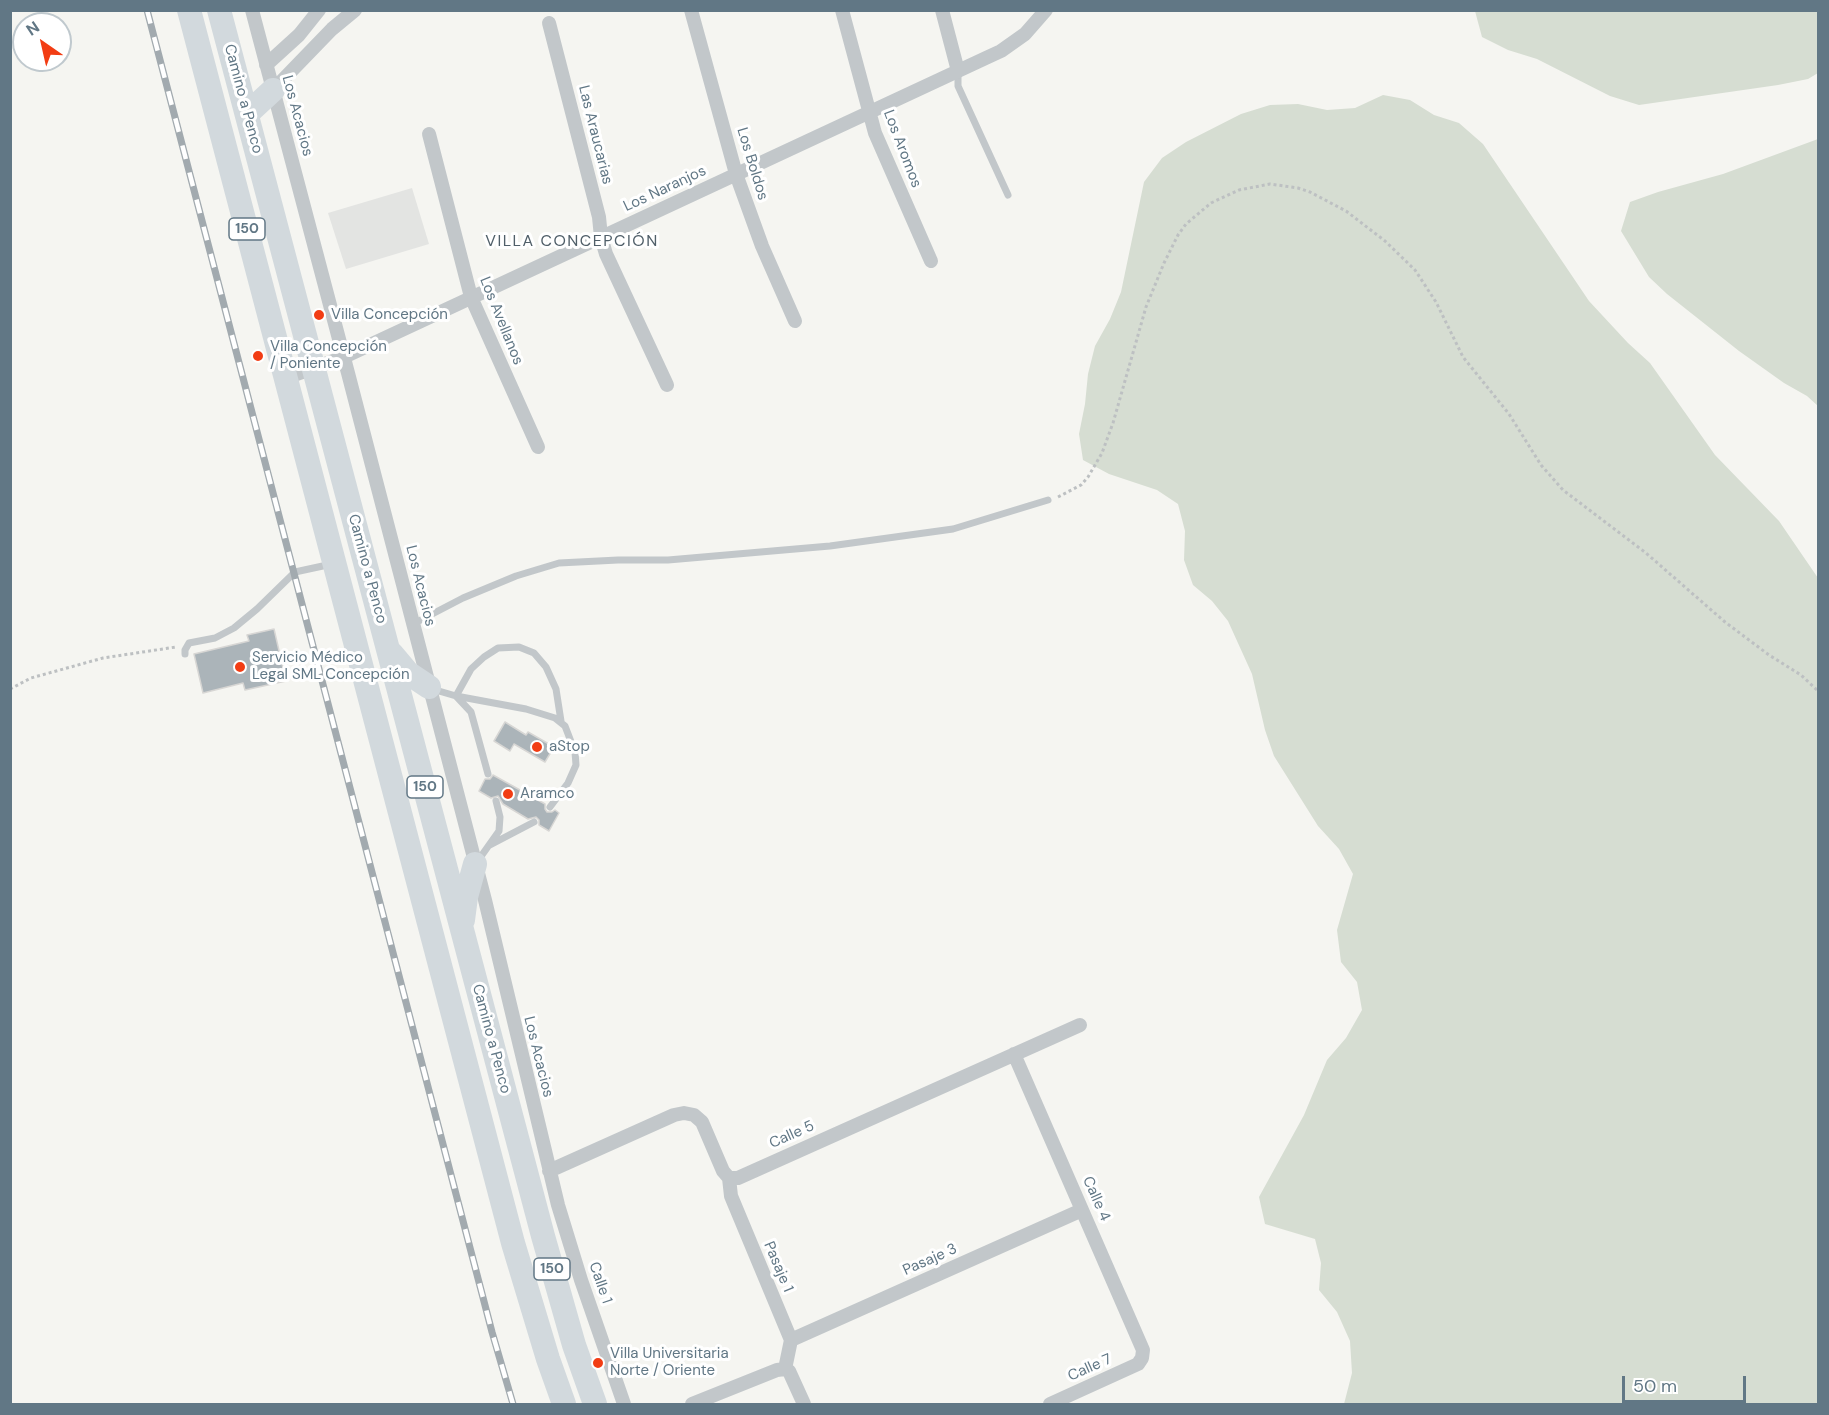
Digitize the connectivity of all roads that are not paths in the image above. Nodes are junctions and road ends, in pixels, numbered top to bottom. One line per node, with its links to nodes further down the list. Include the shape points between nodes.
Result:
1 (189, 10): 25 (highway, Camino a Penco / 150)
2 (219, 10): 15 (highway, Camino a Penco / 150)
3 (252, 10): 11 (street, Los Acacios)
4 (319, 10): 11 (street, via 299,35)
5 (356, 10): 13 (street)
6 (691, 10): 17 (street, Los Boldos)
7 (842, 10): 14 (street, Los Aromos)
8 (942, 10): 12 (street)
9 (1046, 10): 12 (street, Los Naranjos, via 1014,43)
10 (549, 23): 19 (street, Las Araucarias)
11 (266, 64): 13 (street, Los Acacios)
12 (958, 71): 14 (street, Los Naranjos); 18 (lane, via 958,86)
13 (273, 90): 15 (highway); 23 (street, Los Acacios)
14 (869, 112): 17 (street, Los Naranjos); 20 (street, Los Aromos)
15 (247, 114): 24 (highway, Camino a Penco / 150)
16 (429, 134): 21 (street, Los Avellanos)
17 (736, 174): 19 (street, Los Naranjos); 22 (street, Los Boldos)
18 (1008, 195)
19 (601, 237): 21 (street, Los Naranjos); 26 (street, Las Araucarias)
20 (931, 261)
21 (471, 297): 23 (street, Los Naranjos); 27 (street, Los Avellanos)
22 (795, 321)
23 (344, 357): 24 (street, Los Naranjos); 30 (street, Los Acacios)
24 (314, 368): 25 (street, Los Naranjos); 31 (highway, Camino a Penco / 150)
25 (286, 378): 29 (highway, Camino a Penco / 150)
26 (667, 385)
27 (538, 447)
28 (1048, 500): 30 (lane, via 953,529 830,546 668,560 559,563 463,598)
29 (334, 563): 32 (lane, via 295,572 234,628 215,638 193,642); 51 (highway, Camino a Penco / 150, via 510,1232)
30 (413, 624): 33 (street, Los Acacios)
31 (387, 644): 33 (highway, via 408,673); 41 (highway, Camino a Penco / 150)
32 (186, 650)
33 (429, 687): 34 (lane); 40 (street, Los Acacios)
34 (456, 696): 35 (lane, via 526,709); 35 (lane, via 471,669 484,657 498,648 519,647 534,653 546,667 556,689); 36 (lane, via 471,712)
35 (561, 721): 38 (lane, via 575,752 576,765)
36 (488, 774)
37 (496, 801): 40 (lane, via 499,831)
38 (550, 807)
39 (534, 822): 40 (lane)
40 (481, 855): 41 (highway, via 466,897); 44 (street, Los Acacios)
41 (462, 931): 52 (highway, Camino a Penco / 150, via 555,1280)
42 (1080, 1025): 43 (street, Calle 5)
43 (1014, 1054): 45 (street, Calle 5, via 738,1178); 46 (street, Calle 4)
44 (549, 1171): 45 (street, via 684,1113 694,1114 702,1122); 53 (street, Calle 1)
45 (729, 1178): 47 (street, Pasaje 1, via 731,1196)
46 (1082, 1210): 47 (street, Pasaje 3); 48 (street, Calle 4, via 1142,1346)
47 (791, 1340): 49 (street)
48 (1142, 1358): 50 (street, Calle 7, via 1134,1366)
49 (785, 1369): 54 (street); 55 (street)
50 (1058, 1403)
51 (564, 1404)
52 (595, 1404)
53 (624, 1404)
54 (692, 1404)
55 (804, 1404)

